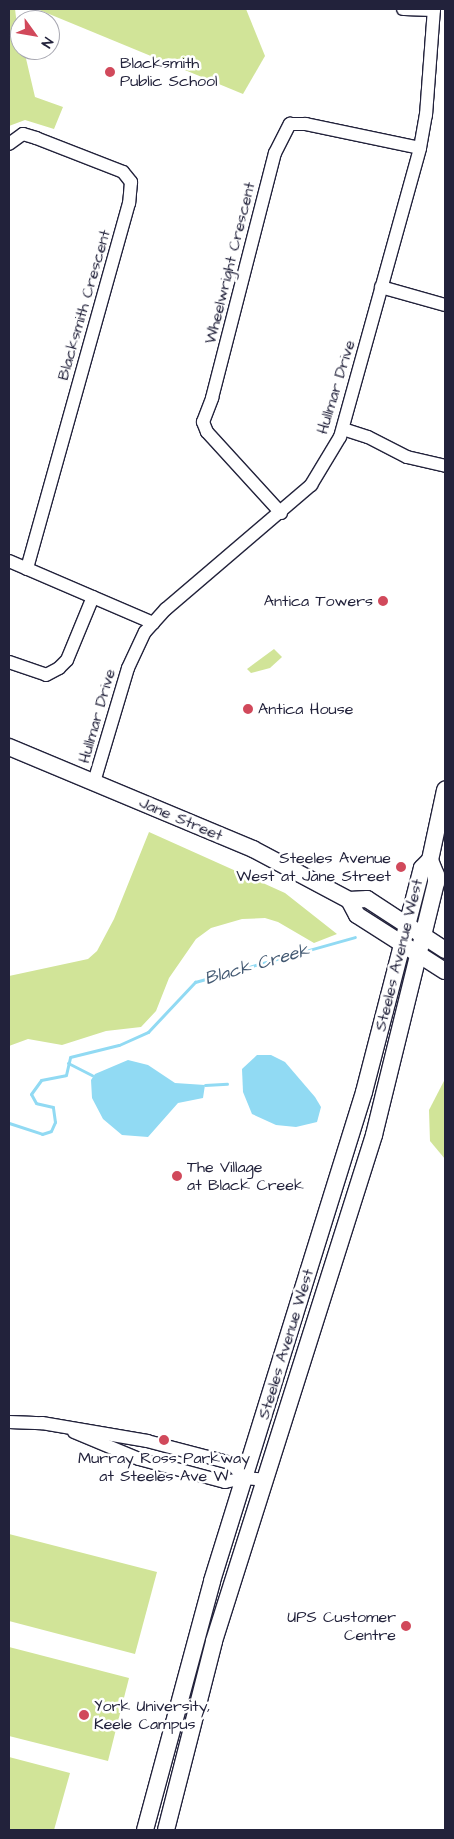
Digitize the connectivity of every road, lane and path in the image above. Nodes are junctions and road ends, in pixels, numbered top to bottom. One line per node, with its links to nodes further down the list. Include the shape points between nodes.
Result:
1 (403, 9): 2 (street)
2 (434, 10): 4 (street, Hullmar Drive, via 426,115)
3 (9, 144): 11 (street, Blacksmith Crescent, via 23,134 36,138 123,172 131,182 129,203)
4 (420, 148): 5 (street, Hullmar Drive); 9 (street, Wheelwright Crescent, via 306,124 290,124 275,153 212,398 202,422 207,432)
5 (381, 287): 6 (street); 7 (street, Hullmar Drive)
6 (445, 305)
7 (343, 428): 8 (street, via 407,458); 9 (street, Hullmar Drive, via 322,471)
8 (445, 466)
9 (282, 513): 13 (street, Hullmar Drive)
10 (9, 561): 11 (street)
11 (27, 569): 12 (street)
12 (93, 597): 13 (street); 14 (street, via 67,660 59,668 46,675)
13 (153, 623): 16 (street, Hullmar Drive, via 145,632 128,668)
14 (9, 662)
15 (9, 747): 16 (main road, Jane Street)
16 (94, 782): 19 (main road, Jane Street, via 253,849)
17 (445, 790): 18 (main road, Steeles Avenue West)
18 (430, 860): 20 (main road, Steeles Avenue West, via 422,868); 21 (main road, Steeles Avenue West, via 436,883)
19 (350, 900): 20 (main road, Jane Street, via 367,899); 22 (main road, Jane Street, via 357,915)
20 (407, 926): 21 (main road, Jane Street); 22 (main road, Steeles Avenue West)
21 (423, 936): 23 (main road, Jane Street); 24 (main road, Steeles Avenue West)
22 (402, 944): 24 (main road, Jane Street); 26 (main road, Steeles Avenue West, via 364,1092)
23 (445, 950)
24 (419, 955): 25 (main road, Jane Street); 27 (main road, Steeles Avenue West, via 374,1136)
25 (445, 971)
26 (302, 1288): 27 (main road); 30 (main road, Steeles Avenue West)
27 (322, 1294): 31 (main road, Steeles Avenue West)
28 (9, 1422): 29 (street, via 42,1422)
29 (64, 1427): 30 (street, via 139,1459 225,1482); 30 (street, via 121,1435 231,1463)
30 (244, 1478): 31 (street); 32 (main road, Steeles Avenue West, via 212,1581)
31 (265, 1480): 33 (main road, Steeles Avenue West, via 214,1641)
32 (145, 1830)
33 (166, 1830)

